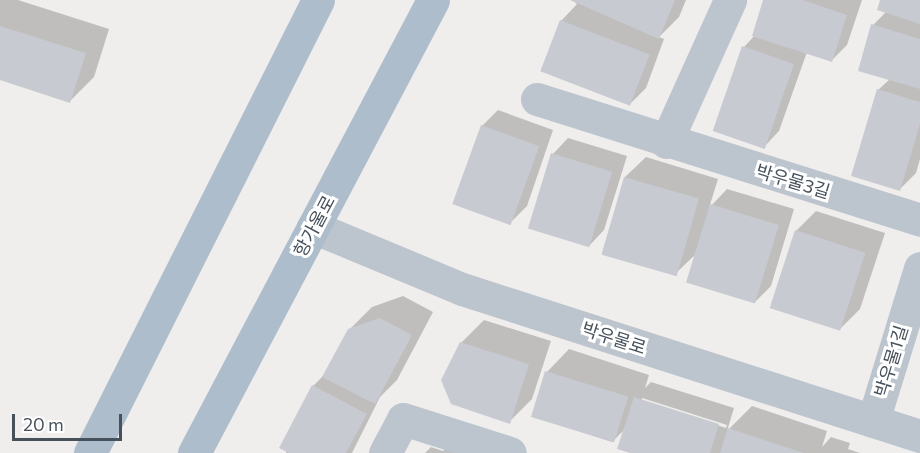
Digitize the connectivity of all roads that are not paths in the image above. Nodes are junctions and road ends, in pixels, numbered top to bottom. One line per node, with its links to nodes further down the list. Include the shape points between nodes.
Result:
1 (318, 0): 11 (main road)
2 (433, 0): 7 (main road, 항가울로)
3 (730, 0): 5 (street)
4 (537, 99): 5 (street, 박우물3길)
5 (666, 142): 6 (street, 박우물3길)
6 (920, 220)
7 (313, 227): 9 (street, 박우물로, via 462,289); 12 (main road, 항가울로)
8 (920, 268): 9 (street, 박우물1길)
9 (873, 421): 10 (street, 박우물로)
10 (920, 436)
11 (90, 453)
12 (194, 453)
13 (385, 453): 14 (street, via 403,419)
14 (510, 453)

